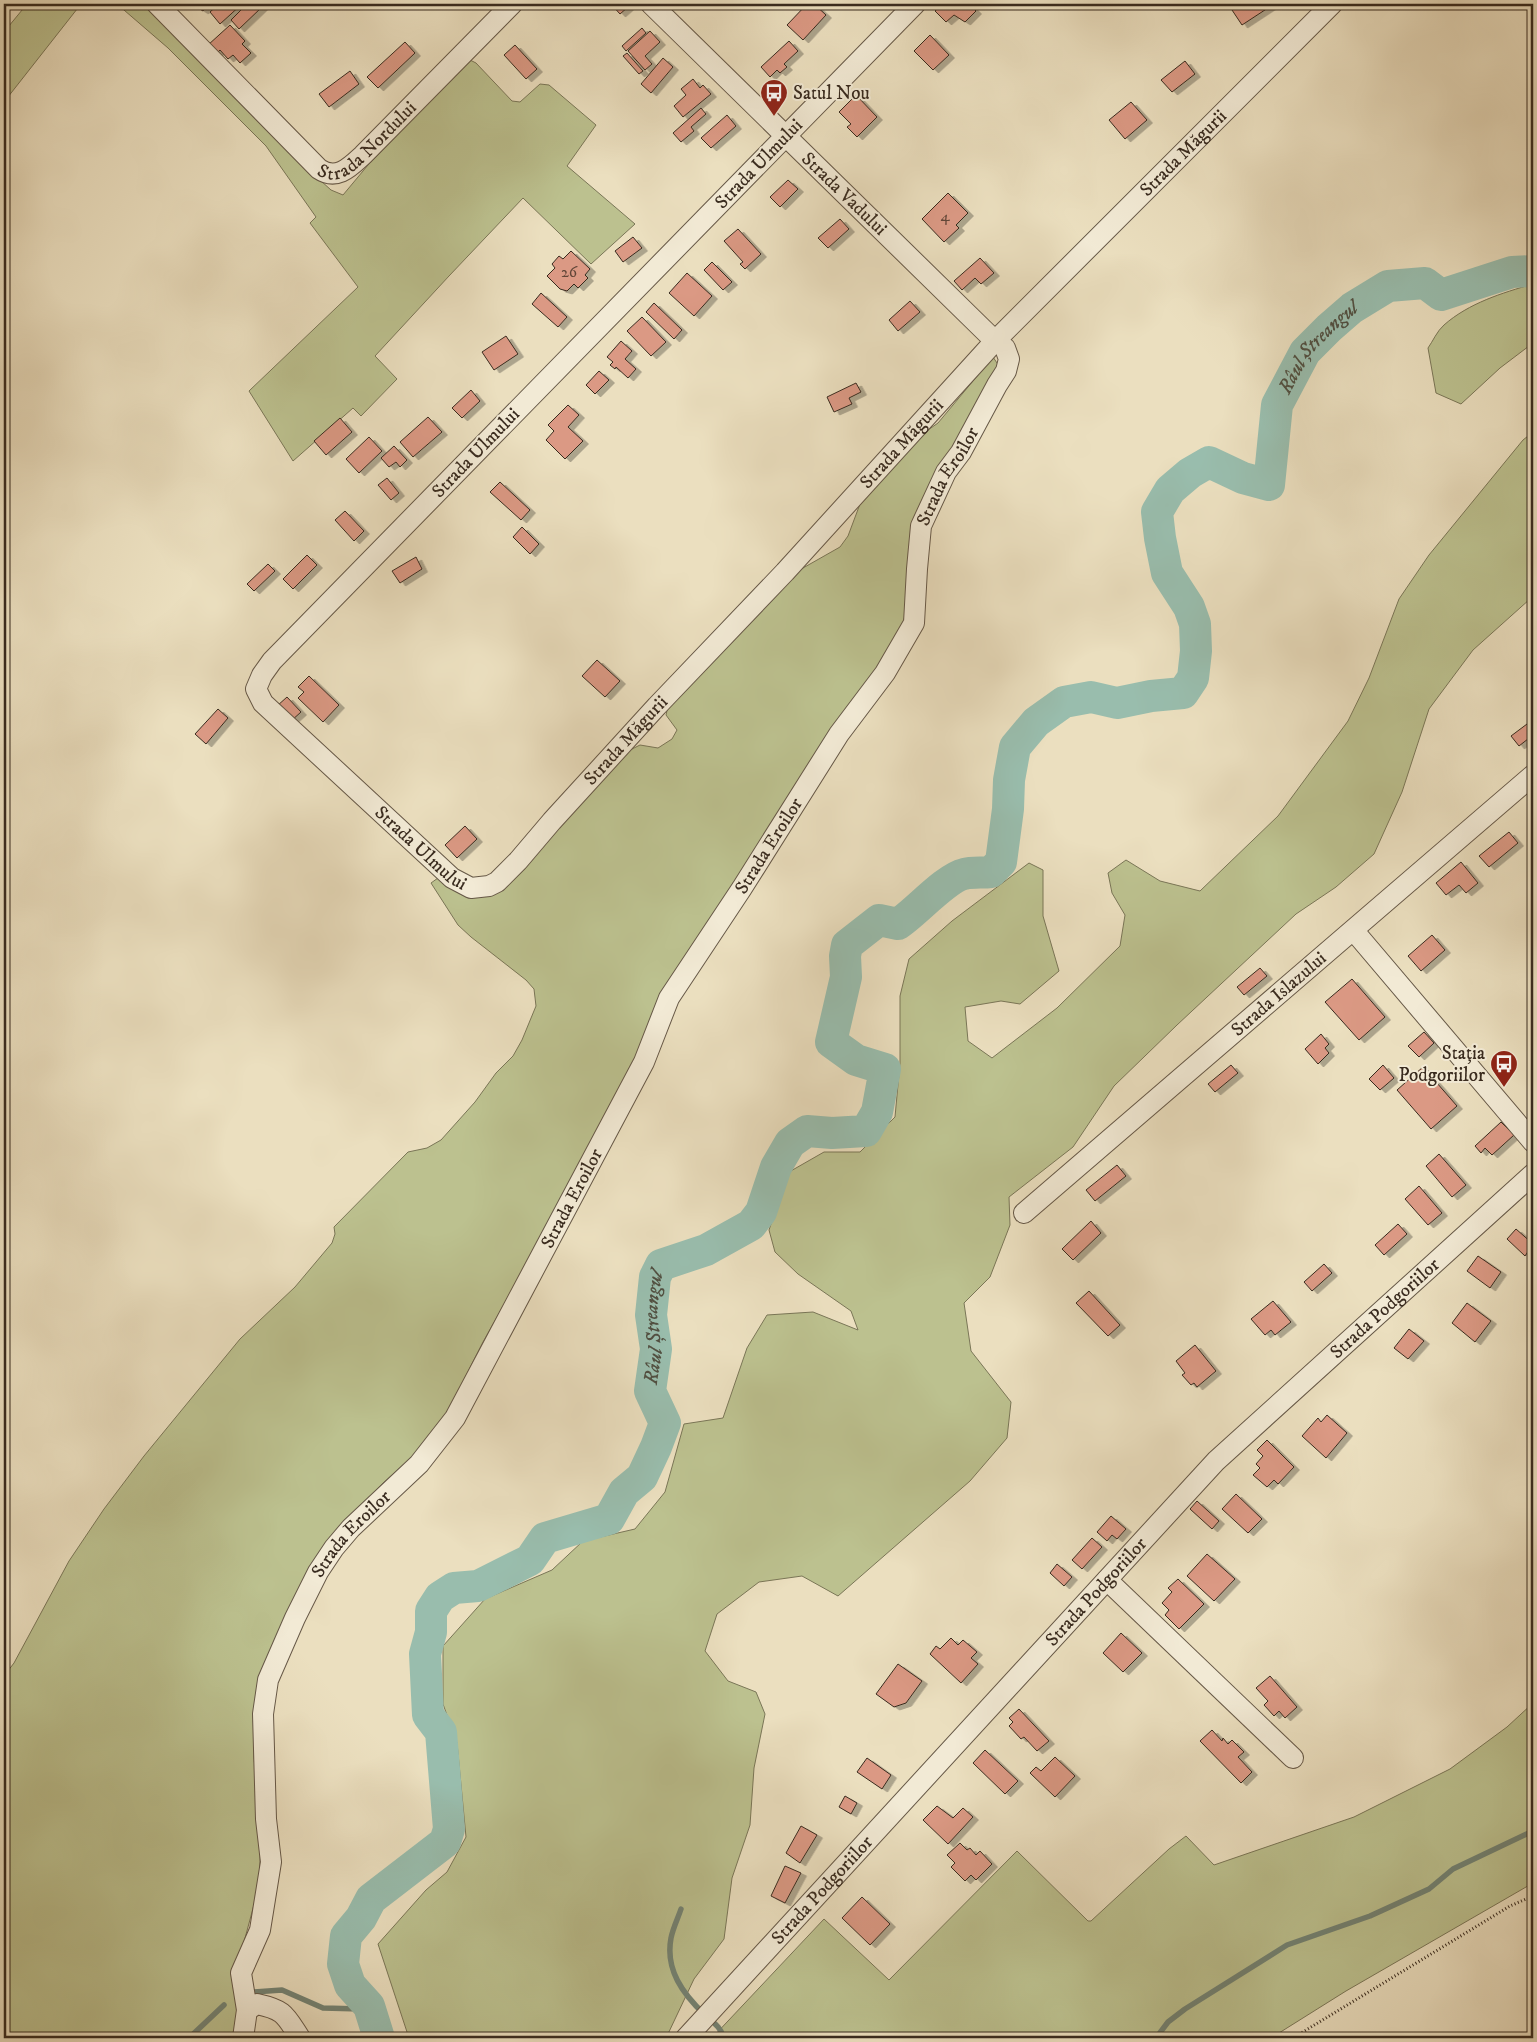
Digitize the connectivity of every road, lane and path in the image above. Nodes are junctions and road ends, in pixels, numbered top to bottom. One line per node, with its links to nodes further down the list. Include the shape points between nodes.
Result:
1 (14, 4): 7 (path)
2 (158, 4): 3 (street, Strada Nordului, via 312,162 326,174 333,174 349,168)
3 (512, 4)
4 (650, 4): 8 (street, Strada Vadului)
5 (915, 4): 8 (street, Strada Ulmului)
6 (1332, 4): 9 (street, Strada Măgurii)
7 (4, 17)
8 (786, 137): 9 (street, Strada Vadului); 11 (street, Strada Ulmului, via 272,661 256,689 263,703 452,878 464,886)
9 (995, 341): 11 (street, Strada Măgurii, via 552,821 518,862 497,882); 19 (street, Strada Eroilor, via 1006,348 1009,359 1006,371 961,452 946,472 922,526 914,623 885,673 838,734 669,998 644,1062 455,1418 419,1464 334,1548 294,1618 268,1680 263,1714 266,1819 272,1862 260,1930 241,1972)
10 (1533, 775): 12 (street, Strada Islazului)
11 (480, 887)
12 (1354, 931): 13 (street); 15 (street, Strada Islazului)
13 (1533, 1142)
14 (1533, 1174): 16 (street, Strada Podgoriilor, via 1216,1461)
15 (1024, 1213)
16 (1107, 1580): 17 (street); 22 (street, Strada Podgoriilor)
17 (1294, 1758)
18 (1533, 1896): 23 (path, via 1510,1906)
19 (246, 2010): 20 (street); 21 (street, via 257,2004 284,2014)
20 (243, 2038)
21 (300, 2038)
22 (686, 2038)
23 (1293, 2038)

